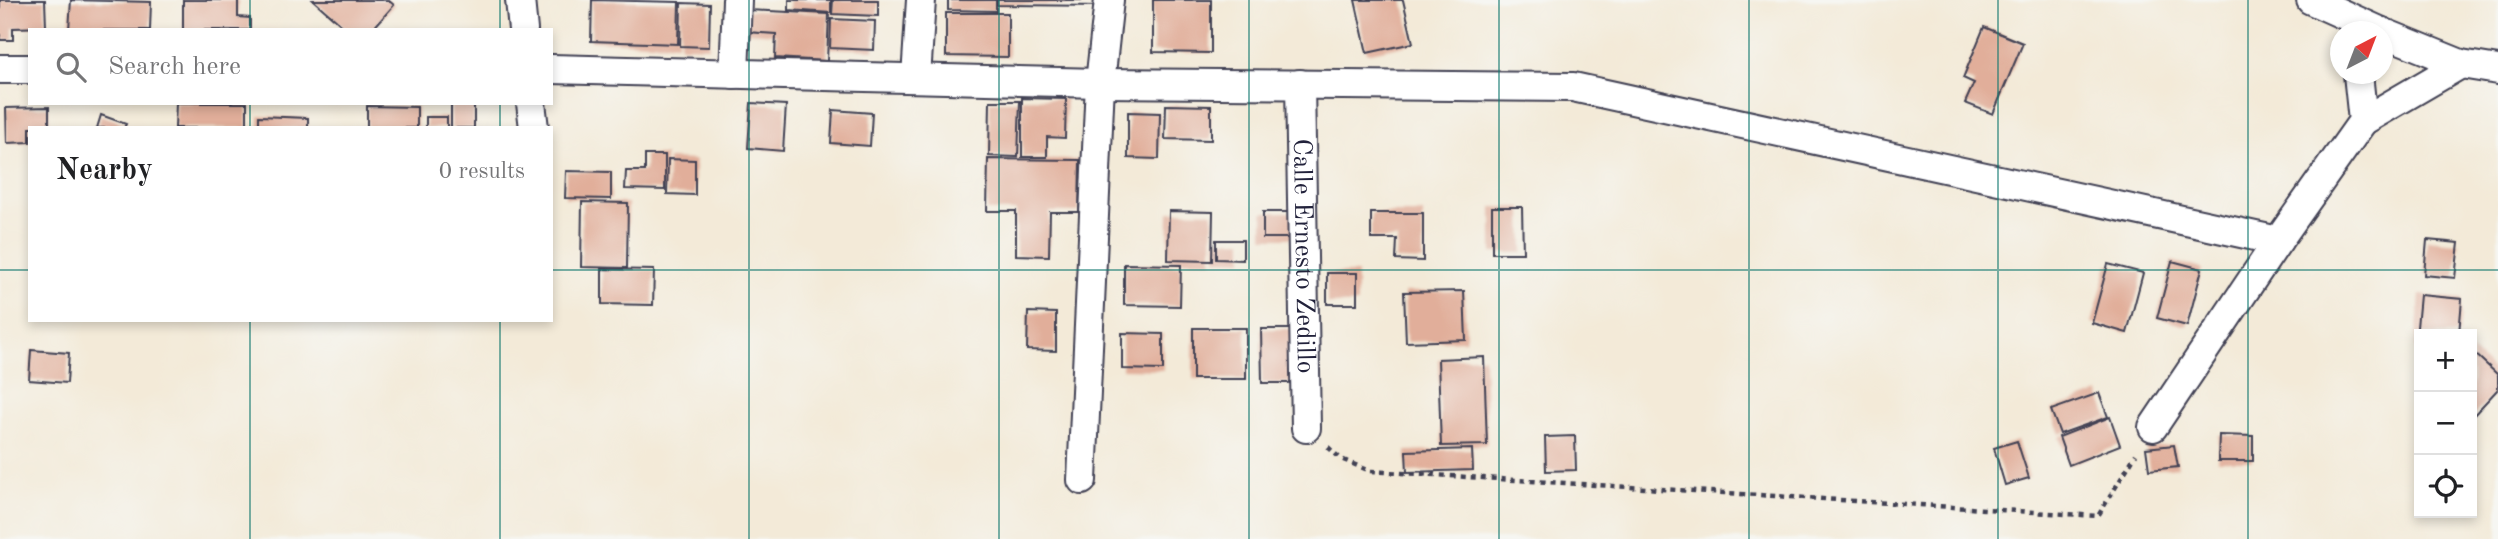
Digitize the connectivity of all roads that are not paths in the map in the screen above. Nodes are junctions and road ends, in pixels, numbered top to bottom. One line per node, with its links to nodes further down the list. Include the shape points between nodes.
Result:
1 (520, 0): 7 (street)
2 (737, 0): 14 (street)
3 (921, 0): 15 (street)
4 (1109, 0): 16 (street)
5 (2311, 0): 6 (street)
6 (2345, 21)
7 (523, 28)
8 (2393, 36): 9 (street)
9 (2461, 64): 13 (street); 20 (street)
10 (0, 69): 11 (street)
11 (28, 69)
12 (553, 69): 14 (street)
13 (2498, 70)
14 (734, 74): 15 (street)
15 (916, 78): 16 (street)
16 (1100, 83): 17 (street); 25 (street)
17 (1300, 84): 22 (street, via 1573,87); 24 (street, Calle Ernesto Zedillo)
18 (2359, 84): 20 (street)
19 (531, 105): 21 (street)
20 (2363, 121): 22 (street)
21 (534, 126)
22 (2278, 241): 23 (street)
23 (2153, 426)
24 (1306, 428)
25 (1082, 480)

